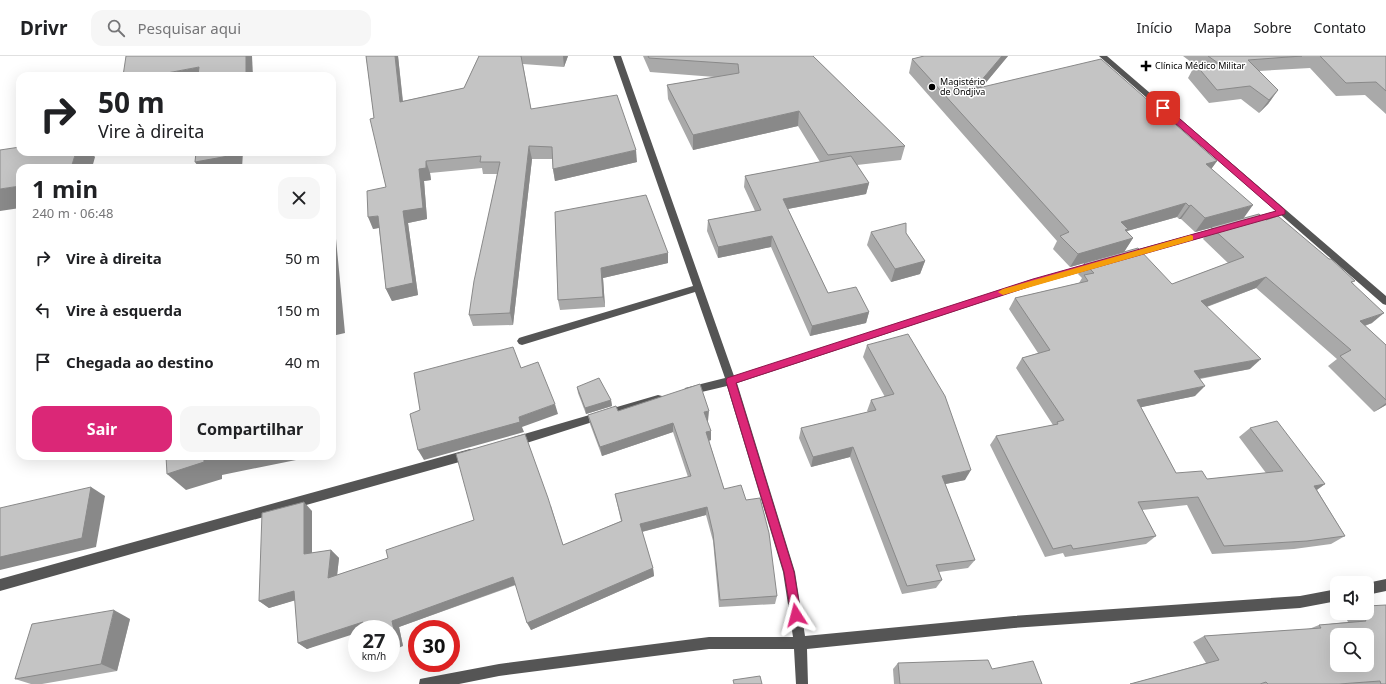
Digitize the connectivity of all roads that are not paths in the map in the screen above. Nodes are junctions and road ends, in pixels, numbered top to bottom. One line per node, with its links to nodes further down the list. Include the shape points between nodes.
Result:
1 (616, 56): 8 (street)
2 (1103, 56): 3 (street)
3 (1282, 212): 4 (street); 9 (street)
4 (1245, 223)
5 (1230, 227): 6 (street)
6 (1116, 259)
7 (1101, 263): 11 (street, via 1033,282)
8 (698, 288): 10 (street); 11 (street)
9 (1386, 301)
10 (522, 341)
11 (731, 381): 12 (street, via 626,406); 18 (street, via 789,572)
12 (506, 444)
13 (482, 450): 14 (street)
14 (0, 585)
15 (1386, 585): 16 (street)
16 (1374, 587)
17 (1330, 596): 18 (street, via 1300,602 1014,622)
18 (800, 643): 19 (street, via 709,643 499,670); 20 (street)
19 (425, 684)
20 (802, 684)

